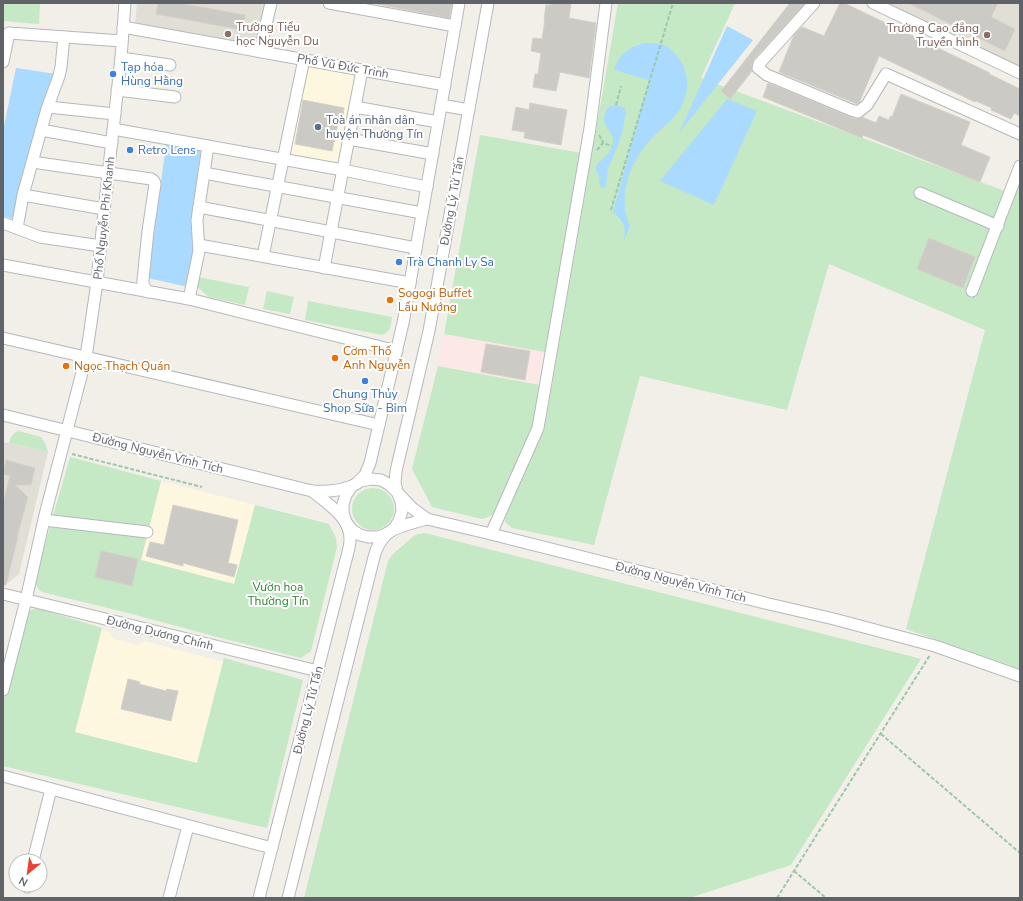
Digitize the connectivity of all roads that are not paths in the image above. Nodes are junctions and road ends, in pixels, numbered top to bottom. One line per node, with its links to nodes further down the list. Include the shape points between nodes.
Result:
1 (125, 3): 10 (street, Phố Nguyễn Phi Khanh)
2 (271, 3): 13 (street)
3 (329, 3): 9 (street)
4 (459, 3): 9 (street)
5 (488, 3): 26 (street, Đường Lý Tử Tấn)
6 (606, 3): 82 (street, via 590,128 538,428)
7 (814, 3): 31 (street, via 759,64 760,70 858,112 867,105 886,74)
8 (873, 3): 19 (street)
9 (455, 26): 20 (street)
10 (124, 27): 12 (street, Phố Nguyễn Phi Khanh); 13 (street, Phố Vũ Đức Trinh)
11 (64, 37): 12 (street); 16 (street, via 9,33); 24 (street, via 59,76)
12 (122, 41): 14 (street, Phố Nguyễn Phi Khanh)
13 (260, 51): 15 (street, Phố Vũ Đức Trinh)
14 (121, 58): 17 (street); 21 (street, Phố Nguyễn Phi Khanh)
15 (304, 59): 18 (street, Phố Vũ Đức Trinh); 36 (street)
16 (3, 62)
17 (170, 65)
18 (362, 70): 20 (street, Phố Vũ Đức Trinh); 25 (street)
19 (1020, 73)
20 (445, 85): 23 (street)
21 (117, 90): 22 (street); 27 (street, Phố Nguyễn Phi Khanh)
22 (175, 97)
23 (441, 105): 26 (street); 28 (street)
24 (48, 107): 27 (street); 30 (street)
25 (355, 107): 28 (street); 32 (street)
26 (469, 110): 76 (street, Đường Lý Tử Tấn, via 430,331 396,471)
27 (115, 114): 29 (street, Phố Nguyễn Phi Khanh)
28 (438, 122): 35 (street)
29 (113, 129): 33 (street, Phố Nguyễn Phi Khanh); 34 (street)
30 (40, 130): 33 (street); 45 (street)
31 (1020, 134)
32 (349, 139): 35 (street); 39 (street)
33 (112, 143): 40 (street, Phố Nguyễn Phi Khanh)
34 (208, 146): 36 (street); 41 (street)
35 (433, 154): 43 (street)
36 (284, 159): 39 (street); 42 (street)
37 (39, 163): 40 (street)
38 (1020, 166): 48 (street)
39 (343, 170): 43 (street); 47 (street)
40 (108, 173): 50 (street, Phố Nguyễn Phi Khanh); 66 (street, via 154,181 143,280)
41 (204, 173): 42 (street); 49 (street)
42 (278, 186): 47 (street); 52 (street)
43 (427, 187): 51 (street)
44 (920, 193): 54 (street)
45 (23, 195): 50 (street); 55 (street)
46 (1020, 196): 48 (street)
47 (338, 197): 51 (street); 56 (street)
48 (1007, 200): 54 (street)
49 (199, 207): 52 (street); 57 (street)
50 (104, 209): 58 (street, Phố Nguyễn Phi Khanh)
51 (422, 213): 59 (street)
52 (271, 220): 56 (street); 60 (street)
53 (3, 223): 55 (street)
54 (998, 226): 65 (street)
55 (17, 228): 58 (street, via 40,237)
56 (331, 231): 59 (street); 62 (street)
57 (199, 245): 60 (street); 67 (street)
58 (101, 246): 63 (street, Phố Nguyễn Phi Khanh)
59 (416, 248): 64 (street)
60 (263, 256): 62 (street)
61 (3, 265): 63 (street)
62 (324, 268): 64 (street)
63 (97, 282): 66 (street); 70 (street, Phố Nguyễn Phi Khanh)
64 (410, 283): 69 (street)
65 (972, 291)
66 (148, 292): 67 (street)
67 (189, 299): 69 (street)
68 (3, 338): 70 (street)
69 (397, 351): 72 (street)
70 (86, 357): 72 (street); 73 (street, Phố Nguyễn Phi Khanh)
71 (3, 415): 73 (street, Đường Nguyễn Vĩnh Tích)
72 (379, 425): 74 (street, via 370,463 365,475)
73 (66, 431): 75 (street, Đường Nguyễn Vĩnh Tích); 78 (street, Phố Nguyễn Phi Khanh)
74 (354, 485): 75 (street, via 342,490); 76 (street, via 371,479 381,480); 79 (street, via 346,494 343,504)
75 (312, 492): 79 (street)
76 (397, 492): 77 (street); 81 (street, via 402,512 394,529)
77 (427, 519): 81 (street); 82 (street, Đường Nguyễn Vĩnh Tích)
78 (44, 520): 80 (street); 84 (street, Phố Nguyễn Phi Khanh)
79 (346, 522): 81 (street, via 360,535 378,537); 85 (street, Đường Lý Tử Tấn, via 350,532 348,552)
80 (147, 532)
81 (386, 534): 95 (street, via 374,557)
82 (491, 534): 86 (street, Đường Nguyễn Vĩnh Tích, via 935,646)
83 (3, 594): 84 (street, Đường Dương Chính)
84 (26, 600): 85 (street, Đường Dương Chính); 87 (street, Phố Nguyễn Phi Khanh)
85 (318, 671): 91 (street, Đường Lý Tử Tấn)
86 (1020, 676)
87 (3, 690)
88 (3, 776): 89 (street)
89 (51, 789): 90 (street); 92 (street)
90 (188, 826): 91 (street); 93 (street)
91 (272, 848): 94 (street, Đường Lý Tử Tấn)
92 (36, 853)
93 (169, 898)
94 (259, 898)
95 (288, 898)

